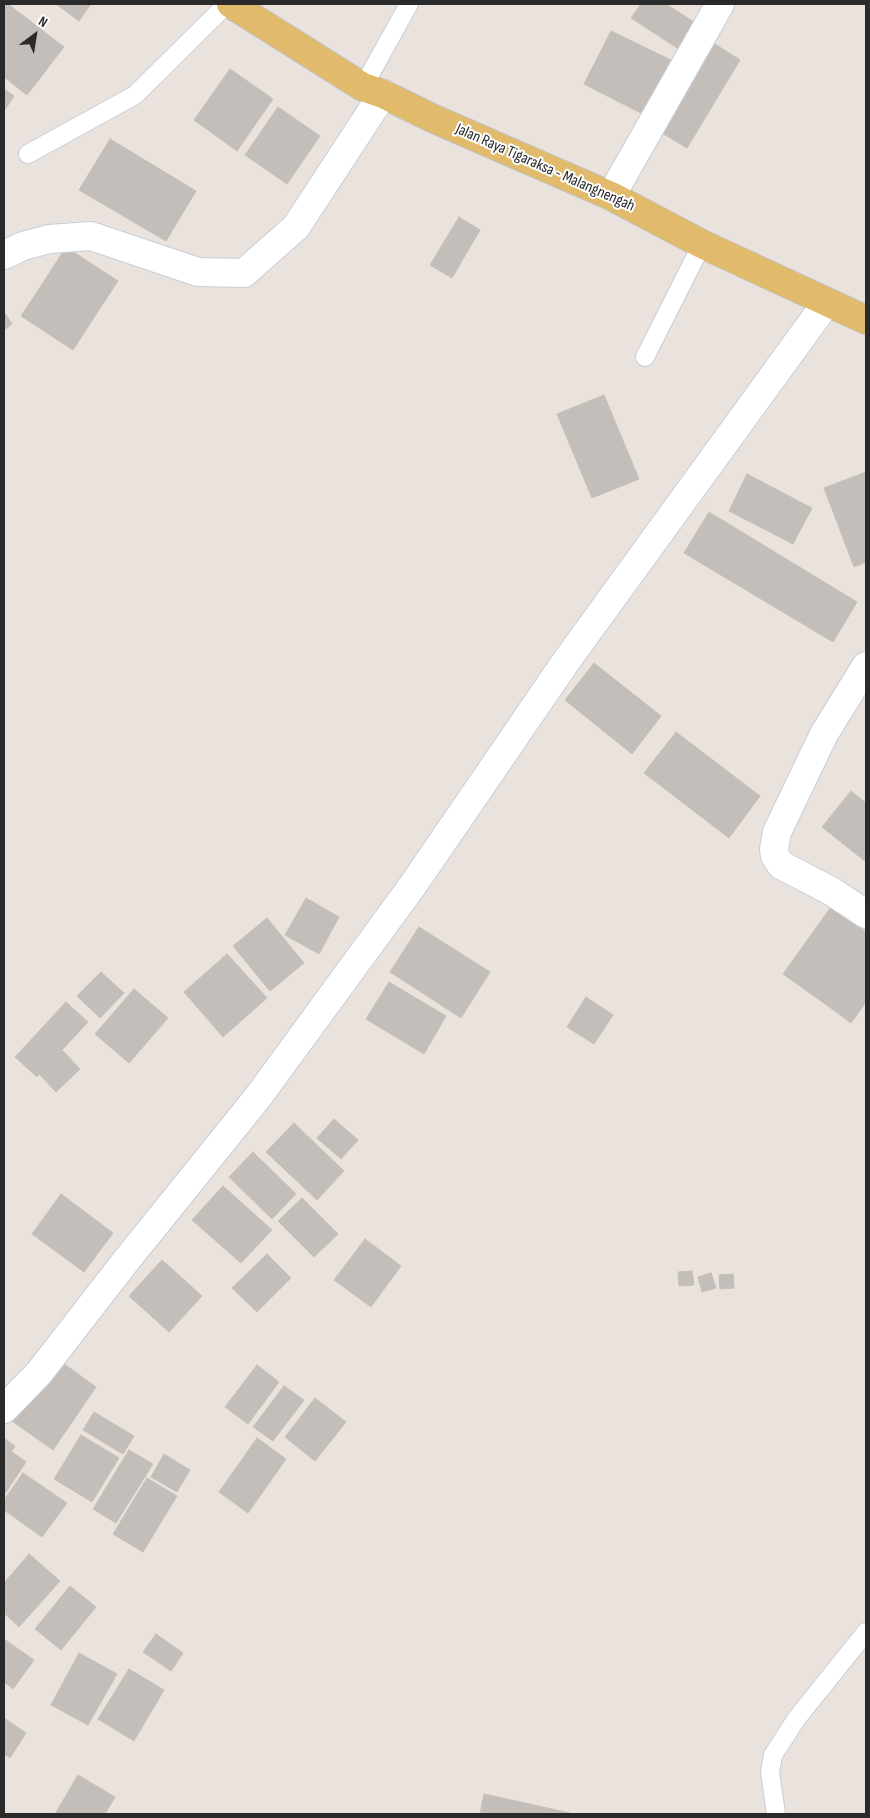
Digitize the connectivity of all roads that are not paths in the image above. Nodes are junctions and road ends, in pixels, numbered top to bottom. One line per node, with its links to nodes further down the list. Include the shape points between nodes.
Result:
1 (226, 4): 6 (lane, via 135,95)
2 (231, 4): 5 (main road, Jalan Raya Tigaraksa - Malangnengah)
3 (409, 4): 5 (lane)
4 (720, 4): 7 (street)
5 (372, 90): 7 (main road, Jalan Raya Tigaraksa - Malangnengah); 9 (street, via 296,227 244,273 198,272 92,236 49,239)
6 (28, 154)
7 (611, 196): 8 (main road, Jalan Raya Tigaraksa - Malangnengah)
8 (702, 244): 10 (main road, Jalan Raya Tigaraksa - Malangnengah); 12 (lane)
9 (4, 255)
10 (827, 302): 11 (main road, Jalan Raya Tigaraksa - Malangnengah); 15 (street, via 568,660 414,885 258,1097 39,1374)
11 (866, 320)
12 (645, 358)
13 (866, 666): 14 (street, via 824,734 777,832 774,849 782,865)
14 (866, 914)
15 (4, 1409)
16 (866, 1632): 17 (lane, via 797,1718 773,1755 770,1772)
17 (776, 1814)

